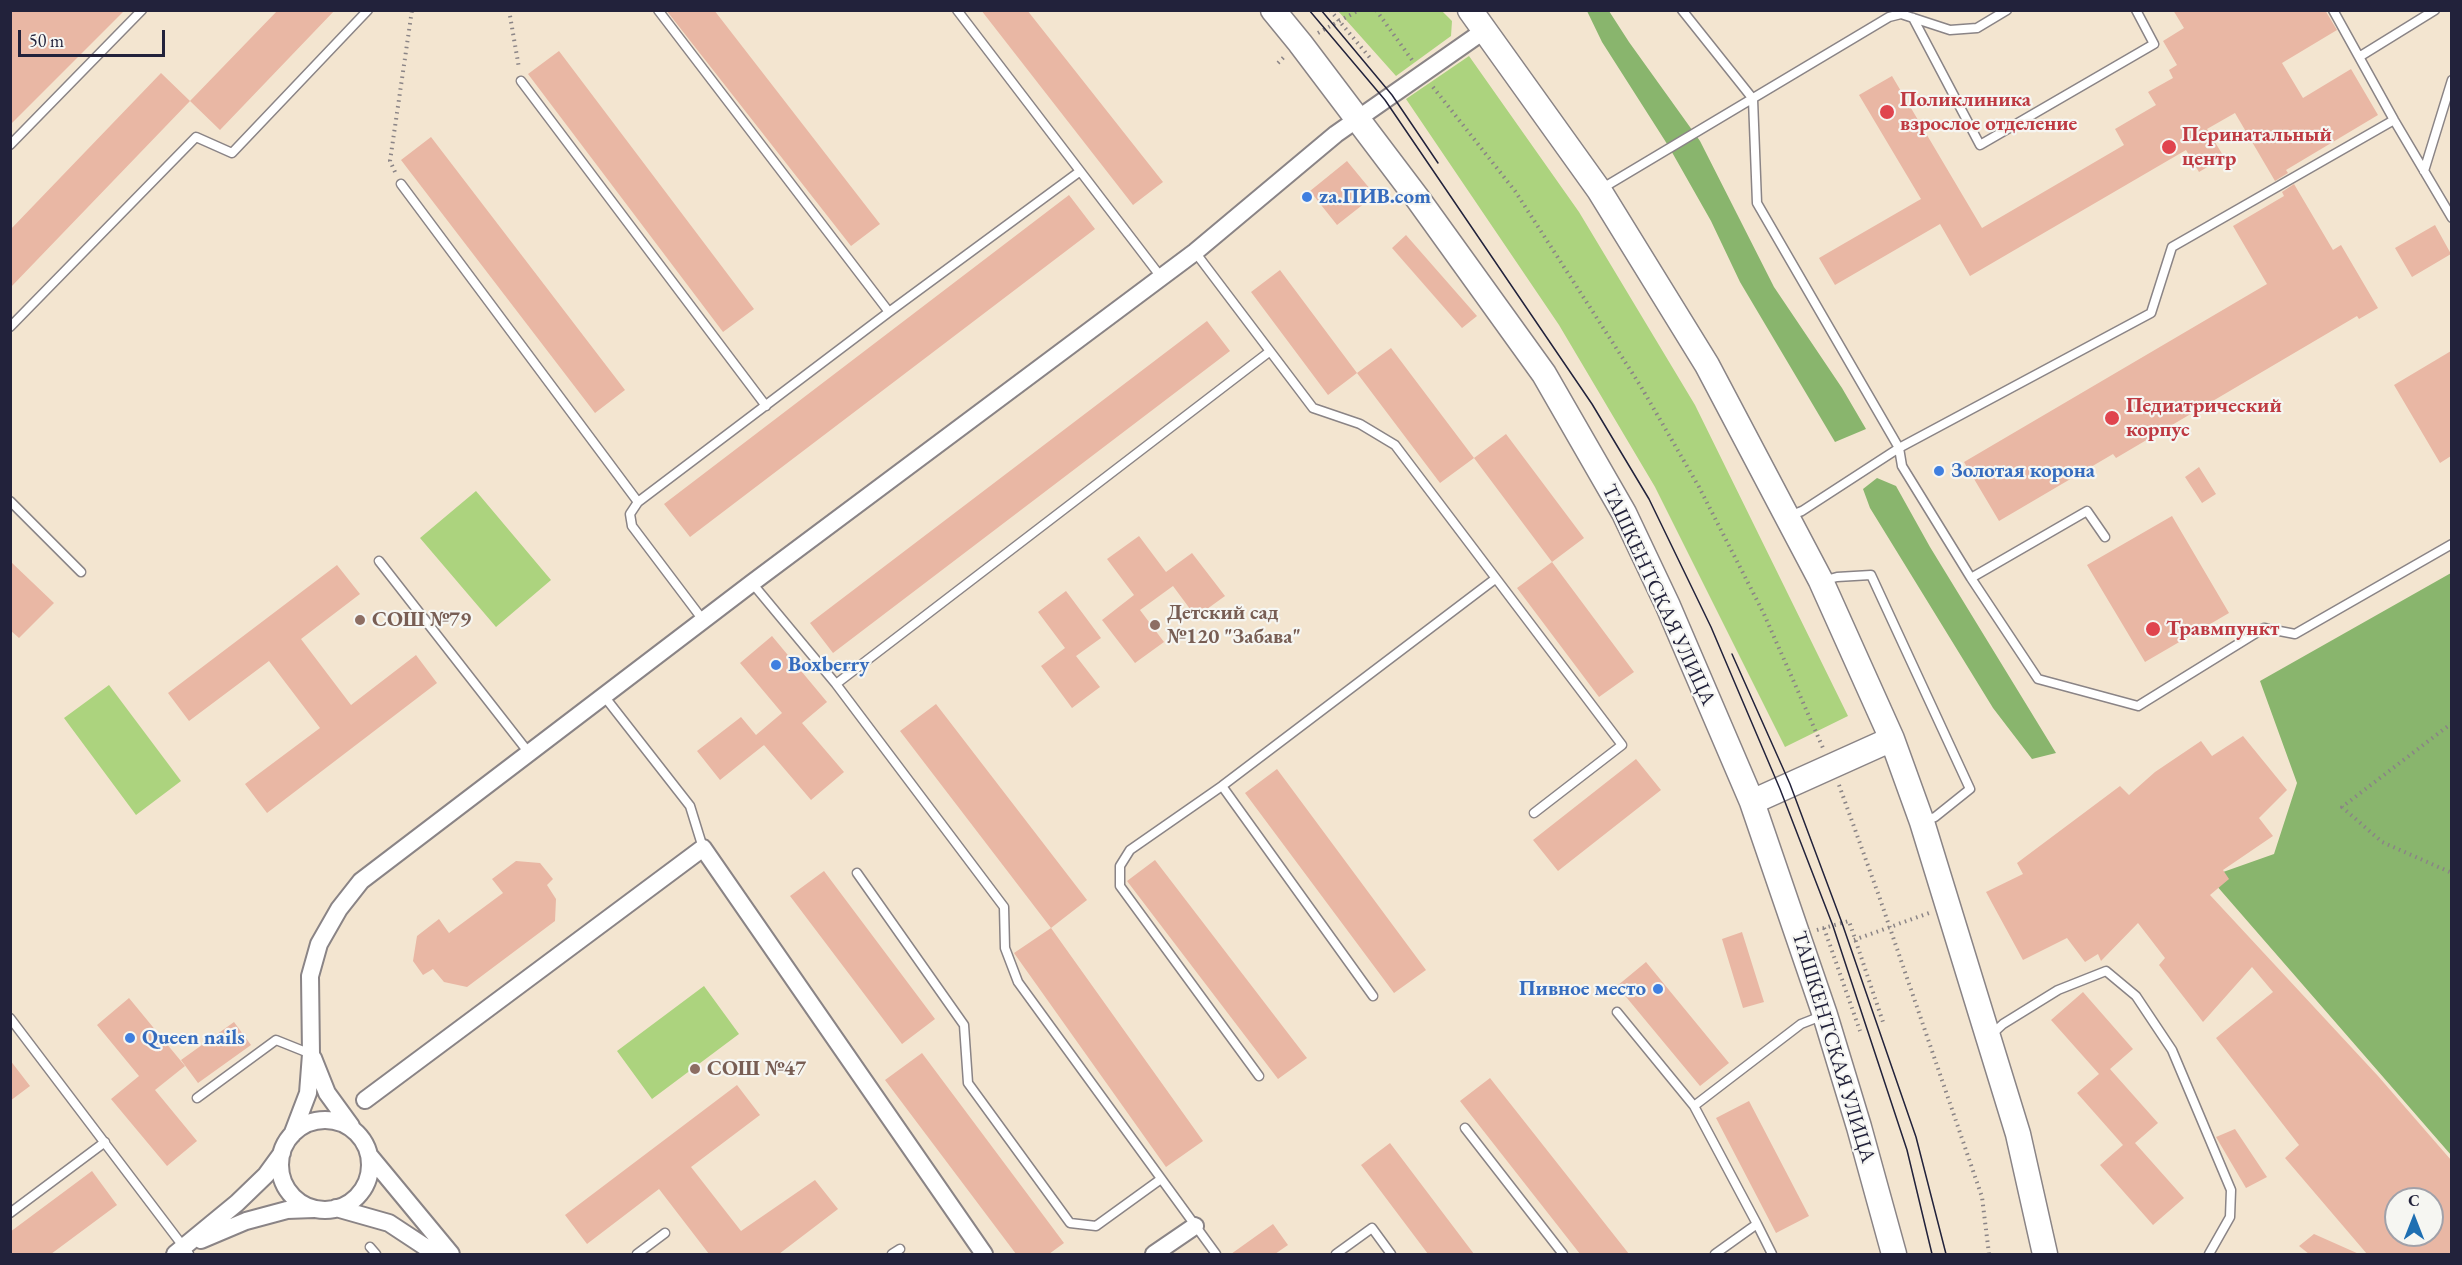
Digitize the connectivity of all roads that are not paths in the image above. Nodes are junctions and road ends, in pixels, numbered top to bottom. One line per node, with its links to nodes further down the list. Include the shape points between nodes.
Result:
1 (142, 10): 21 (lane)
2 (368, 10): 30 (lane, via 232,153 195,137)
3 (658, 10): 29 (lane)
4 (957, 10): 23 (lane)
5 (1273, 10): 19 (main road, ТАШКЕНТСКАЯ УЛИЦА)
6 (1470, 10): 14 (main road)
7 (1682, 10): 18 (lane)
8 (2007, 10): 13 (lane, via 1977,28 1950,30)
9 (2136, 10): 13 (lane, via 2154,45 1980,145)
10 (2333, 10): 15 (lane)
11 (2435, 10): 15 (lane)
12 (1900, 12): 13 (lane); 18 (lane)
13 (1914, 18)
14 (1485, 30): 19 (street); 25 (main road)
15 (2359, 57): 20 (lane)
16 (2451, 80): 22 (lane)
17 (521, 81): 32 (lane)
18 (1753, 99): 25 (lane); 33 (lane, via 1757,203)
19 (1358, 119): 27 (street); 51 (main road, ТАШКЕНТСКАЯ УЛИЦА, via 1555,394 1623,513 1668,606)
20 (2394, 120): 22 (lane); 33 (lane, via 2172,247 2151,313)
21 (10, 145)
22 (2424, 171): 26 (lane)
23 (1079, 172): 28 (lane); 29 (lane)
24 (401, 184): 35 (lane)
25 (1599, 190): 36 (main road, via 1707,365)
26 (2451, 218)
27 (1195, 252): 28 (street); 31 (lane)
28 (1161, 277): 44 (street)
29 (889, 312): 32 (lane)
30 (10, 327)
31 (1269, 352): 42 (lane, via 1313,408 1360,424 1395,445); 46 (lane)
32 (765, 406): 35 (lane)
33 (1899, 448): 36 (lane); 41 (lane, via 1902,466)
34 (10, 501): 40 (lane)
35 (638, 502): 45 (lane, via 630,514 632,526)
36 (1789, 516): 43 (main road)
37 (2105, 537): 41 (lane, via 2087,511)
38 (2451, 544): 41 (lane, via 2295,634 2264,628 2138,706 2038,679)
39 (380, 561): 49 (lane)
40 (81, 572)
41 (1971, 578)
42 (1495, 579): 50 (lane); 52 (lane, via 1622,745)
43 (1821, 581): 48 (main road); 53 (lane, via 1870,575 1970,789 1935,817)
44 (752, 583): 45 (street); 46 (lane)
45 (703, 620): 47 (street)
46 (836, 684): 72 (lane, via 1004,907 1005,948 1018,982)
47 (604, 696): 49 (street); 54 (lane, via 690,806)
48 (1892, 739): 51 (main road); 53 (main road)
49 (529, 753): 61 (street, via 362,881 339,909 319,944 310,976)
50 (1222, 786): 56 (lane); 62 (lane, via 1130,850 1120,866 1120,886)
51 (1752, 802): 58 (main road, ТАШКЕНТСКАЯ УЛИЦА)
52 (1534, 813)
53 (1922, 822): 60 (main road)
54 (703, 848): 64 (street); 85 (street)
55 (857, 873): 72 (lane, via 963,1025 968,1083 1070,1223 1096,1226)
56 (1373, 996)
57 (1617, 1012): 65 (lane)
58 (1825, 1015): 65 (lane, via 1801,1024); 93 (main road, ТАШКЕНТСКАЯ УЛИЦА)
59 (10, 1018): 69 (lane)
60 (1988, 1037): 94 (main road, via 2018,1134); 95 (lane, via 2058,990 2106,971 2136,996 2172,1050 2231,1190 2230,1217)
61 (311, 1054): 63 (lane, via 276,1040); 67 (street, via 327,1093); 68 (street, via 308,1093)
62 (1259, 1076)
63 (197, 1098)
64 (365, 1100)
65 (1694, 1106): 76 (lane)
66 (1465, 1128): 90 (lane)
67 (355, 1131): 68 (street, via 334,1121 318,1120); 71 (street)
68 (292, 1135): 70 (street)
69 (105, 1143): 75 (lane); 80 (lane)
70 (282, 1153): 74 (street, via 282,1174 291,1194); 80 (street, via 266,1175)
71 (369, 1155): 73 (street, via 367,1182 360,1194); 82 (street)
72 (1161, 1179): 77 (lane)
73 (336, 1208): 74 (street); 81 (street, via 389,1223)
74 (316, 1209): 80 (street, via 287,1210 246,1221)
75 (10, 1213)
76 (1758, 1224): 91 (lane); 92 (lane)
77 (1195, 1226): 86 (street); 87 (lane)
78 (665, 1233): 83 (lane)
79 (900, 1249): 84 (lane)
80 (183, 1252)
81 (436, 1254)
82 (451, 1254)
83 (638, 1254)
84 (892, 1254)
85 (984, 1254)
86 (1154, 1254)
87 (1216, 1254)
88 (1336, 1254): 89 (lane, via 1372,1228)
89 (1391, 1254)
90 (1563, 1254)
91 (1715, 1254)
92 (1772, 1254)
93 (1894, 1254)
94 (2045, 1254)
95 (2209, 1254)

